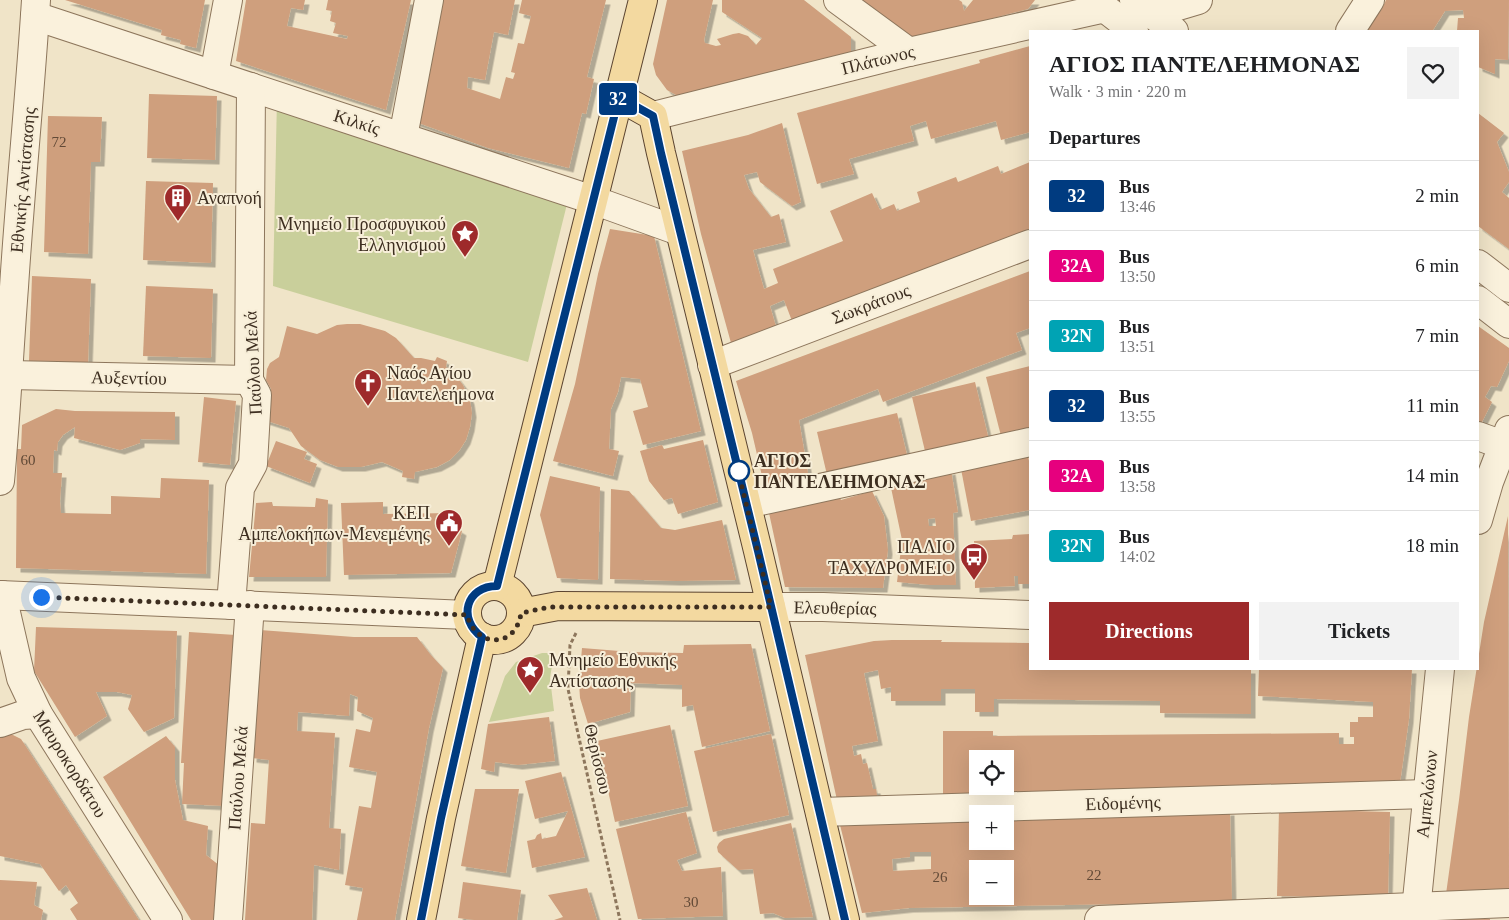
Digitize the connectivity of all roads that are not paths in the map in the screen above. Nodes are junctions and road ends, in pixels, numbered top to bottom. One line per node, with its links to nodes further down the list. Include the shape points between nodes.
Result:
1 (228, 0): 13 (street)
2 (429, 0): 17 (street)
3 (643, 0): 15 (main road)
4 (838, 0): 12 (street)
5 (1198, 0): 9 (street)
6 (1370, 0): 11 (street)
7 (1100, 4): 9 (street); 12 (street, Πλάτωνος)
8 (36, 8): 13 (street, Κιλκίς); 22 (street, Εθνικής Αντίστασης, via 31,90)
9 (1140, 15): 10 (street)
10 (1172, 30)
11 (1351, 30)
12 (909, 52): 16 (street, Πλάτωνος)
13 (214, 75): 14 (street, Κιλκίς)
14 (251, 87): 17 (street, Κιλκίς); 28 (street, Παύλου Μελά)
15 (619, 97): 16 (main road); 18 (main road)
16 (653, 116): 19 (main road)
17 (403, 137): 18 (street, Κιλκίς)
18 (594, 200): 19 (street, Κιλκίς); 35 (main road)
19 (679, 230): 26 (main road)
20 (1029, 244): 26 (street, Σωκράτους)
21 (1479, 265): 23 (street)
22 (7, 287): 27 (street, Εθνικής Αντίστασης)
23 (1509, 288)
24 (1479, 301): 25 (street)
25 (1509, 324)
26 (712, 364): 33 (main road)
27 (9, 375): 28 (street, Αυξεντίου); 32 (street, Εθνικής Αντίστασης)
28 (249, 380): 37 (street, Παύλου Μελά, via 257,395 253,464 240,488)
29 (1479, 436): 30 (street)
30 (1506, 437): 34 (street)
31 (1029, 442): 33 (street)
32 (0, 480)
33 (747, 504): 38 (main road)
34 (1479, 517)
35 (497, 586): 39 (main road, via 512,592); 40 (main road, via 475,593)
36 (1, 595): 37 (street); 44 (street, Μαυροκορδάτου, via 21,678)
37 (241, 605): 40 (street); 51 (street, Παύλου Μελά)
38 (771, 607): 39 (main road, Ελευθερίας, via 588,606 550,607); 41 (street, Ελευθερίας); 47 (main road)
39 (521, 613): 42 (main road, via 517,628 505,638 490,640)
40 (467, 615): 42 (main road, via 474,632)
41 (1029, 615)
42 (482, 637): 52 (main road)
43 (1440, 670): 46 (street, Αμπελώνων)
44 (38, 714): 45 (street); 50 (street, Μαυροκορδάτου)
45 (0, 723)
46 (1427, 794): 47 (street, Ειδομένης); 49 (street, Αμπελώνων)
47 (820, 812): 53 (main road)
48 (1509, 903): 49 (street)
49 (1416, 914): 54 (street)
50 (168, 920)
51 (228, 920)
52 (421, 920)
53 (845, 920)
54 (1099, 920)

